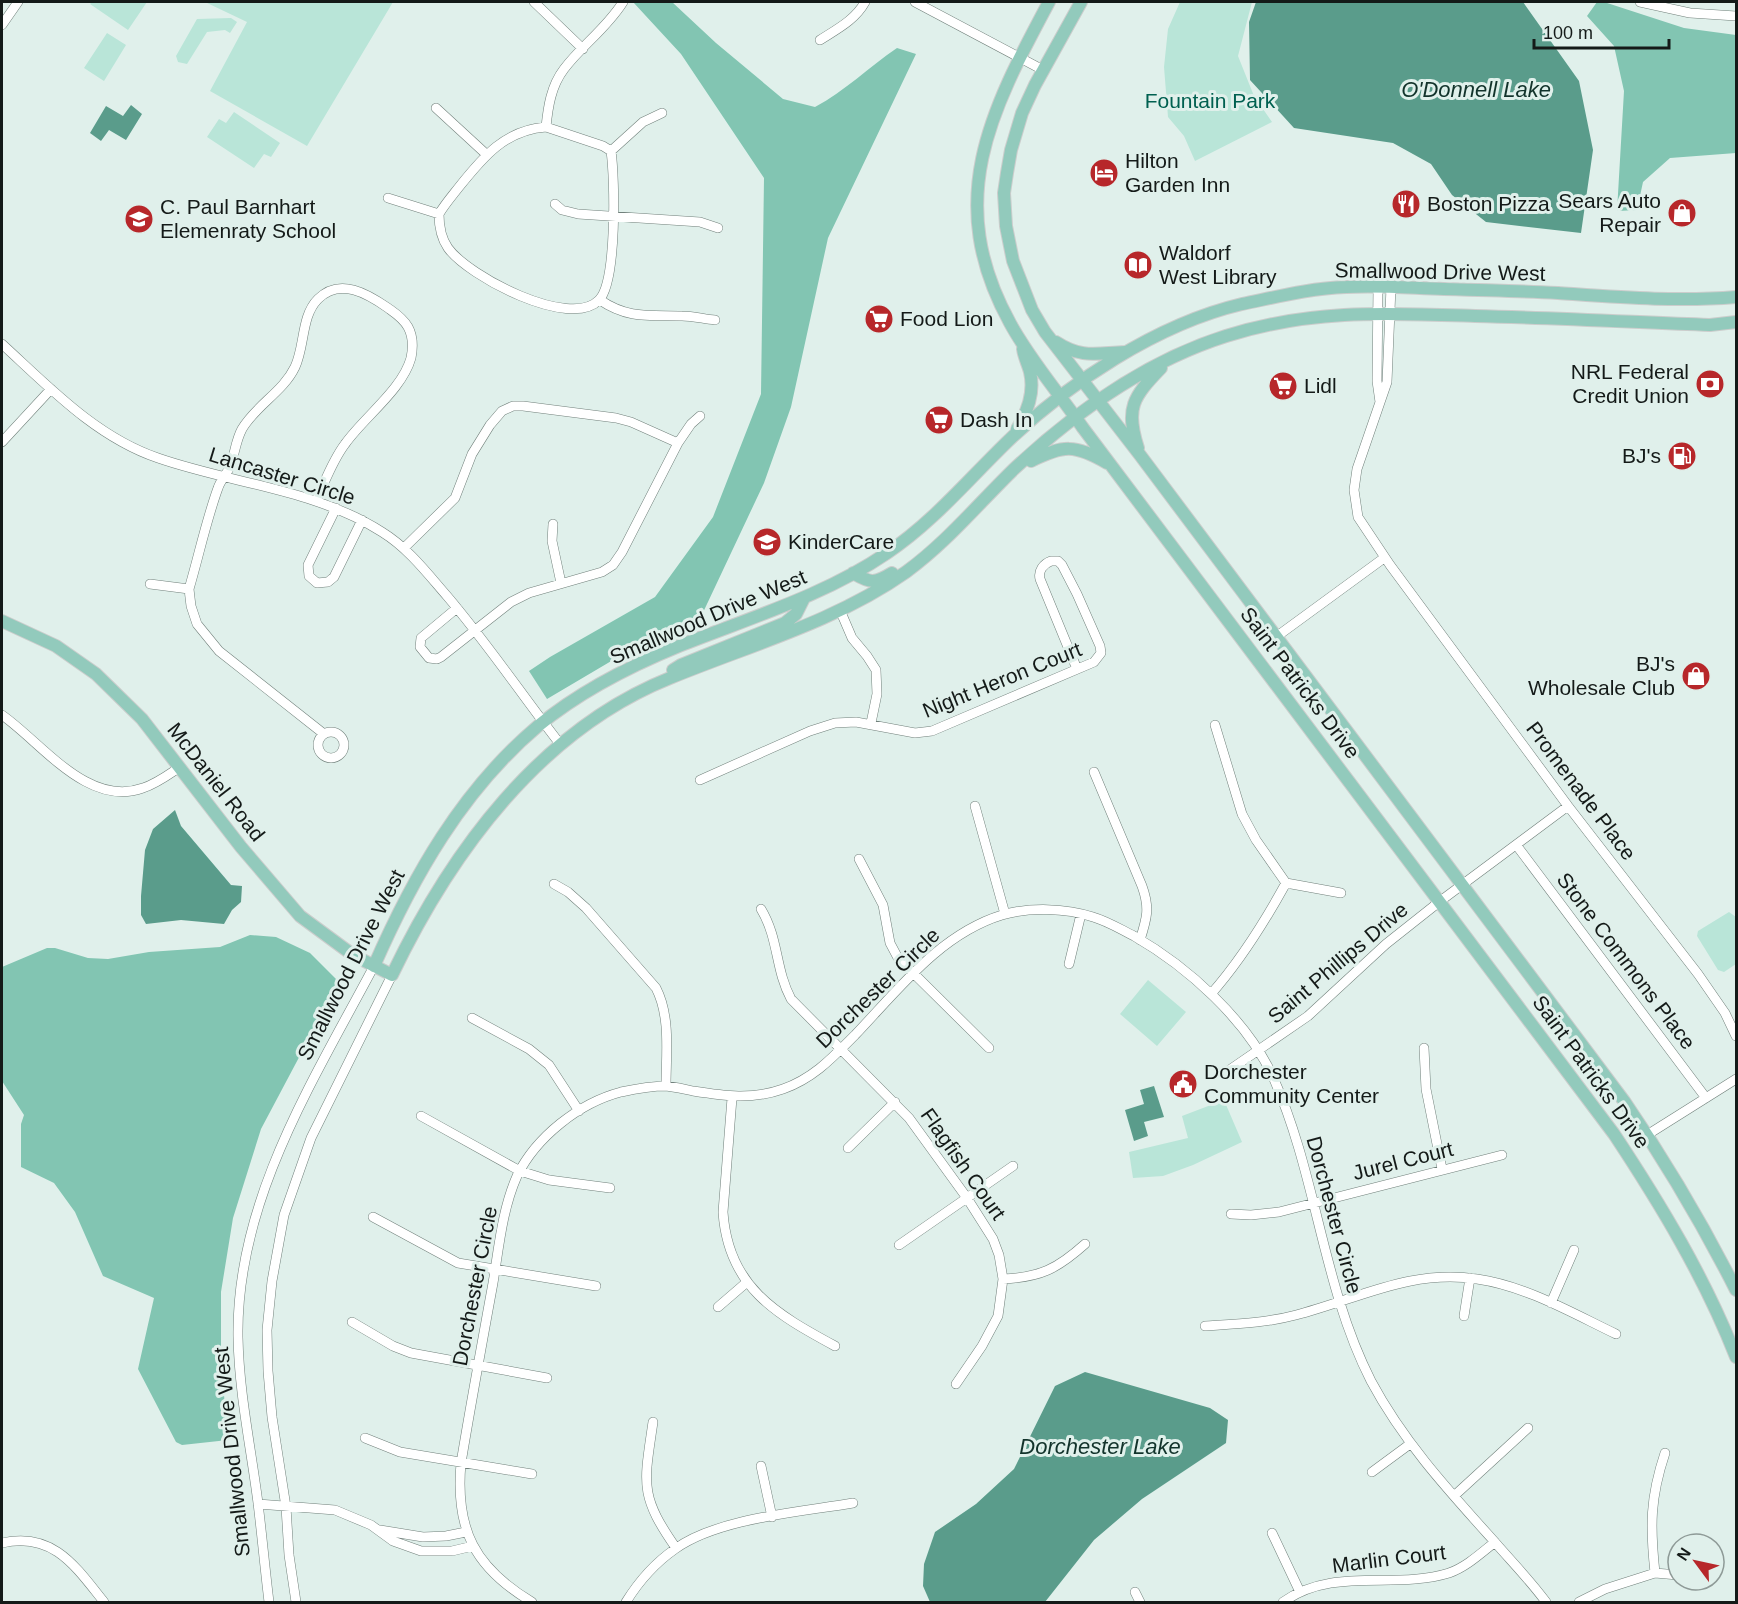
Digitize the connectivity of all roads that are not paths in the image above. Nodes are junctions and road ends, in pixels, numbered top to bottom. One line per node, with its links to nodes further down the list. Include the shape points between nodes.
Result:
1 (18, 2): 10 (street)
2 (534, 2): 12 (street)
3 (623, 2): 12 (street)
4 (866, 2): 11 (street, via 850,20)
5 (915, 2): 13 (street)
6 (1049, 2): 13 (main road, Saint Patricks Drive)
7 (1080, 2): 14 (main road, Saint Patricks Drive)
8 (1640, 2): 9 (street, via 1690,13)
9 (1737, 16)
10 (2, 25)
11 (820, 40)
12 (583, 49): 17 (street, via 557,81)
13 (1020, 57): 14 (street); 32 (main road, Saint Patricks Drive, via 987,136 979,173 978,204 986,266 1002,308)
14 (1043, 70): 31 (main road, Saint Patricks Drive, via 1022,113 1004,193 1013,261 1032,310)
15 (436, 108): 19 (street)
16 (662, 113): 18 (street, via 643,122)
17 (546, 127): 18 (street); 19 (street, via 510,137)
18 (611, 151): 23 (street)
19 (486, 154): 22 (street)
20 (388, 198): 22 (street)
21 (555, 204): 23 (street, via 570,213)
22 (439, 214): 27 (street, via 441,235 449,250 496,284 521,296 573,309)
23 (614, 218): 24 (street, via 700,222); 27 (street, via 608,286)
24 (718, 228)
25 (1384, 287): 26 (main road, Smallwood Drive West, via 1637,298); 28 (street, Promenade Place); 34 (main road, Smallwood Drive West, via 1317,290 1238,305 1171,330)
26 (1737, 297)
27 (600, 300): 29 (street, via 631,315)
28 (1384, 313): 30 (main road, Smallwood Drive West, via 1710,325); 35 (main road, Smallwood Drive West, via 1284,321 1224,336); 55 (street, Promenade Place, via 1377,381 1380,404 1358,469 1355,499 1358,517)
29 (715, 320)
30 (1737, 322)
31 (1046, 332): 34 (main road, via 1062,346 1085,355); 36 (main road, Saint Patricks Drive)
32 (1021, 342): 38 (main road, Saint Patricks Drive); 42 (main road, via 1031,393 1025,415)
33 (2, 344): 37 (street, Lancaster Circle)
34 (1129, 352): 36 (main road, Smallwood Drive West)
35 (1169, 360): 39 (main road, Smallwood Drive West); 45 (main road, via 1143,385 1133,407 1131,426)
36 (1082, 380): 38 (main road, Smallwood Drive West); 39 (main road, Saint Patricks Drive)
37 (51, 388): 43 (street); 48 (street, Lancaster Circle, via 86,419 124,443 158,458)
38 (1059, 396): 41 (main road, Saint Patricks Drive); 42 (main road, Smallwood Drive West)
39 (1097, 402): 41 (main road, Smallwood Drive West); 45 (main road, Saint Patricks Drive)
40 (700, 416): 44 (street)
41 (1076, 418): 46 (main road, Saint Patricks Drive); 47 (main road, Smallwood Drive West)
42 (1009, 440): 56 (main road, Smallwood Drive West, via 955,496 906,538)
43 (2, 442)
44 (678, 443): 54 (street, via 616,418 523,406 508,408 498,415 472,454 455,498); 57 (street, via 613,565)
45 (1140, 455): 65 (main road, Saint Patricks Drive)
46 (1112, 466): 47 (main road, via 1088,452 1073,449 1054,450); 85 (main road, Saint Patricks Drive)
47 (1016, 468): 53 (main road, Smallwood Drive West)
48 (225, 476): 49 (street, Lancaster Circle); 49 (street, via 242,429 294,370 308,318 319,298 337,289 356,289 403,320 411,333 412,351 399,381 339,453); 59 (street)
49 (316, 501): 50 (street, Lancaster Circle)
50 (336, 508): 51 (street, Lancaster Circle); 51 (street, via 308,565 309,576 317,583 334,577)
51 (362, 520): 54 (street, Lancaster Circle)
52 (553, 524): 57 (street, via 552,541)
53 (951, 532): 56 (main road, via 876,581); 62 (main road, Smallwood Drive West, via 888,585)
54 (404, 548): 61 (street, Lancaster Circle)
55 (1384, 558): 65 (street); 78 (street, Promenade Place)
56 (853, 573): 60 (main road, Smallwood Drive West)
57 (561, 583): 64 (street, via 511,602)
58 (150, 584): 59 (street)
59 (189, 589): 72 (street, via 195,619 216,649)
60 (804, 598): 67 (main road, via 796,614 785,623 681,665); 69 (main road, Smallwood Drive West, via 644,662)
61 (457, 608): 64 (street, Lancaster Circle); 64 (street, via 421,638 422,651 437,659)
62 (840, 610): 67 (main road, Smallwood Drive West); 70 (street, via 852,638 876,670 877,694)
63 (2, 621): 74 (main road, McDaniel Road, via 56,646 96,674 131,706)
64 (475, 630): 69 (street, Lancaster Circle)
65 (1276, 638): 83 (main road, Saint Patricks Drive)
66 (1077, 669): 66 (street, Night Heron Court, via 1039,575 1047,562 1055,560 1062,565 1102,650 1097,661); 70 (street, Night Heron Court, via 932,731 915,733)
67 (628, 698): 73 (main road, Smallwood Drive West)
68 (2, 715): 74 (street, via 100,789 122,792 144,788)
69 (543, 722): 73 (street, Lancaster Circle); 91 (main road, Smallwood Drive West, via 510,751 455,817 399,909)
70 (871, 723): 76 (street, Night Heron Court, via 824,726)
71 (1215, 725): 81 (street, via 1242,814)
72 (324, 734)
73 (560, 744): 93 (main road, Smallwood Drive West, via 514,789 471,841)
74 (180, 767): 91 (main road, McDaniel Road, via 300,916)
75 (1094, 772): 89 (street, via 1148,903)
76 (700, 780)
77 (975, 806): 87 (street)
78 (1568, 806): 79 (street, Saint Phillips Drive); 96 (street, Promenade Place, via 1698,974)
79 (1516, 846): 83 (street, Saint Phillips Drive); 105 (street, Stone Commons Place)
80 (860, 859): 92 (street, via 883,904 894,951)
81 (1286, 883): 84 (street); 94 (street, via 1251,944)
82 (554, 884): 103 (street, via 586,908 656,988 665,1015)
83 (1462, 886): 85 (street, Saint Phillips Drive); 109 (main road, Saint Patricks Drive)
84 (1341, 894)
85 (1439, 902): 100 (street, Saint Phillips Drive, via 1308,1016); 137 (main road, Saint Patricks Drive, via 1627,1154 1694,1267)
86 (761, 909): 99 (street, Flagfish Court, via 772,930 791,999)
87 (1005, 914): 88 (street, Dorchester Circle); 92 (street, Dorchester Circle, via 957,936)
88 (1081, 914): 89 (street, Dorchester Circle); 90 (street)
89 (1140, 940): 94 (street, Dorchester Circle, via 1178,965)
90 (1069, 964)
91 (374, 966): 93 (main road, McDaniel Road); 152 (street, Smallwood Drive West, via 275,1161 248,1248 238,1335)
92 (914, 974): 97 (street); 99 (street, Dorchester Circle)
93 (392, 975): 153 (street, Smallwood Drive West, via 311,1138 279,1236 267,1330 268,1371)
94 (1211, 994): 100 (street, Dorchester Circle)
95 (472, 1018): 107 (street, via 529,1049 549,1065)
96 (1737, 1036)
97 (989, 1048)
98 (1424, 1048): 113 (street, via 1426,1089)
99 (842, 1049): 104 (street, Dorchester Circle, via 818,1071 792,1086 759,1096); 106 (street, Flagfish Court)
100 (1258, 1051): 101 (street, Saint Phillips Drive); 117 (street, Dorchester Circle, via 1290,1121)
101 (1225, 1073)
102 (1737, 1079): 105 (street)
103 (666, 1086): 104 (street, Dorchester Circle); 107 (street, Dorchester Circle, via 622,1092)
104 (732, 1098): 126 (street, via 723,1212 733,1258)
105 (1706, 1098): 109 (street)
106 (895, 1102): 110 (street); 116 (street, Flagfish Court)
107 (579, 1111): 114 (street, Dorchester Circle, via 546,1137)
108 (421, 1116): 114 (street)
109 (1647, 1134): 128 (main road, Saint Patricks Drive)
110 (848, 1148)
111 (1502, 1155): 113 (street, Jurel Court)
112 (1013, 1166): 116 (street)
113 (1442, 1169): 117 (street, Jurel Court)
114 (520, 1171): 115 (street, via 549,1180); 123 (street, Dorchester Circle, via 505,1214)
115 (610, 1188)
116 (967, 1198): 121 (street); 125 (street, Flagfish Court, via 993,1239)
117 (1312, 1203): 118 (street, Jurel Court, via 1269,1214); 129 (street, Dorchester Circle)
118 (1231, 1214)
119 (373, 1217): 123 (street, via 453,1261)
120 (1085, 1244): 125 (street, via 1045,1273)
121 (899, 1245)
122 (1574, 1250): 130 (street)
123 (495, 1269): 127 (street); 138 (street, Dorchester Circle)
124 (1470, 1278): 129 (street, via 1436,1277 1394,1283); 130 (street, via 1502,1284); 132 (street)
125 (1003, 1279): 140 (street, Flagfish Court, via 998,1316)
126 (747, 1282): 131 (street); 136 (street, via 765,1302)
127 (596, 1286)
128 (1737, 1290)
129 (1338, 1302): 134 (street, via 1282,1318); 144 (street, Dorchester Circle, via 1370,1377)
130 (1551, 1303): 135 (street)
131 (718, 1307)
132 (1464, 1316)
133 (352, 1322): 138 (street, via 402,1350)
134 (1205, 1326)
135 (1616, 1334)
136 (835, 1346)
137 (1737, 1357)
138 (478, 1365): 139 (street); 146 (street, Dorchester Circle)
139 (547, 1378)
140 (956, 1384)
141 (653, 1422): 161 (street, via 647,1493 656,1518)
142 (1528, 1428): 150 (street)
143 (365, 1438): 146 (street, via 400,1452)
144 (1410, 1444): 148 (street); 150 (street, Dorchester Circle)
145 (1665, 1453): 162 (street, via 1652,1507)
146 (460, 1463): 149 (street); 156 (street, Dorchester Circle, via 460,1502)
147 (761, 1466): 154 (street)
148 (1372, 1472)
149 (532, 1474)
150 (1454, 1496): 158 (street, Dorchester Circle)
151 (853, 1503): 154 (street)
152 (258, 1504): 153 (street); 167 (street, Smallwood Drive West)
153 (286, 1507): 155 (street, via 335,1510); 168 (street, Smallwood Drive West)
154 (772, 1517): 161 (street, via 719,1529)
155 (380, 1530): 156 (street, via 423,1537); 160 (street, via 393,1541 421,1551)
156 (466, 1532): 160 (street, Dorchester Circle)
157 (1272, 1533): 165 (street)
158 (1495, 1542): 165 (street, Marlin Court, via 1460,1568 1440,1575 1331,1583); 173 (street, Dorchester Circle)
159 (2, 1543): 166 (street, via 28,1540 54,1548)
160 (473, 1546): 169 (street, Dorchester Circle, via 498,1579)
161 (676, 1548): 170 (street, via 644,1577)
162 (1655, 1573): 163 (street); 174 (street)
163 (1666, 1574)
164 (1135, 1592): 171 (street)
165 (1300, 1592): 172 (street, Marlin Court)
166 (104, 1602)
167 (269, 1602)
168 (296, 1602)
169 (532, 1602)
170 (626, 1602)
171 (1140, 1602)
172 (1283, 1602)
173 (1546, 1602)
174 (1579, 1602)

